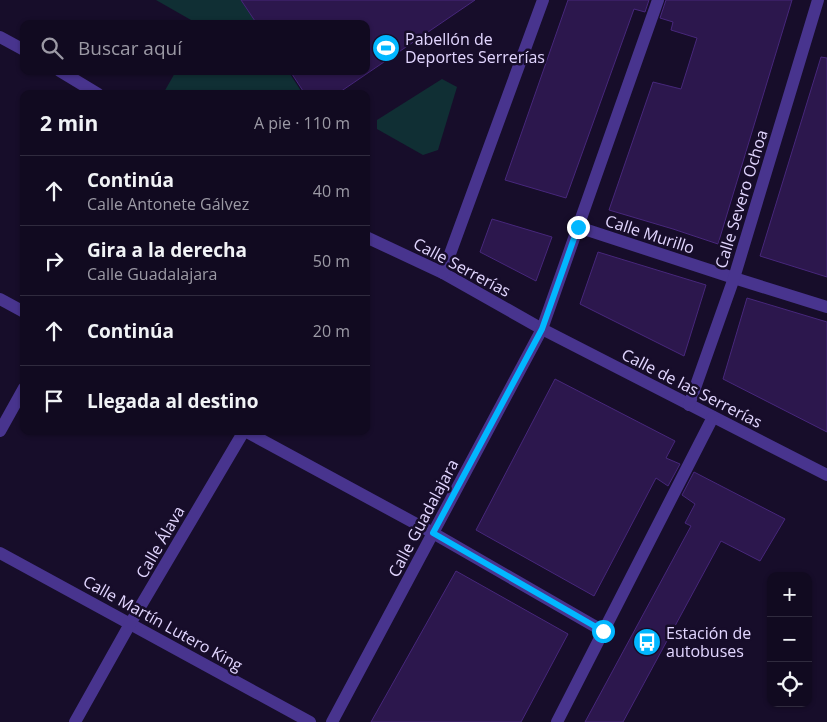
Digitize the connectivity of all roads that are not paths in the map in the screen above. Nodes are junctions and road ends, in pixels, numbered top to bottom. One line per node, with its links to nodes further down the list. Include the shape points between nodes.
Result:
1 (544, 0): 10 (street)
2 (658, 0): 8 (street, Calle Guadalajara)
3 (818, 0): 11 (street, Calle Severo Ochoa)
4 (0, 37): 5 (street)
5 (20, 48)
6 (67, 75): 7 (street)
7 (91, 90)
8 (578, 227): 11 (street, Calle Murillo); 15 (street, Calle Guadalajara)
9 (370, 239): 10 (street, Calle Serrerías)
10 (443, 273): 15 (street, Calle Serrerías)
11 (734, 278): 13 (street, Calle Murillo); 17 (street, Calle Severo Ochoa)
12 (0, 299): 14 (street)
13 (827, 307)
14 (20, 310)
15 (542, 329): 17 (street, Calle de las Serrerías); 23 (street, Calle Guadalajara)
16 (20, 395): 19 (street)
17 (689, 405): 18 (street, Calle de las Serrerías)
18 (713, 417): 22 (street, Calle de las Serrerías); 26 (street)
19 (0, 431)
20 (242, 435): 25 (street, Calle Álava)
21 (251, 435): 23 (street)
22 (827, 475)
23 (433, 533): 26 (street); 29 (street, Calle Guadalajara)
24 (0, 553): 25 (street, Calle Martín Lutero King)
25 (130, 624): 27 (street, Calle Álava); 28 (street, Calle Martín Lutero King)
26 (603, 631): 30 (street)
27 (75, 722)
28 (310, 722)
29 (332, 722)
30 (557, 722)

